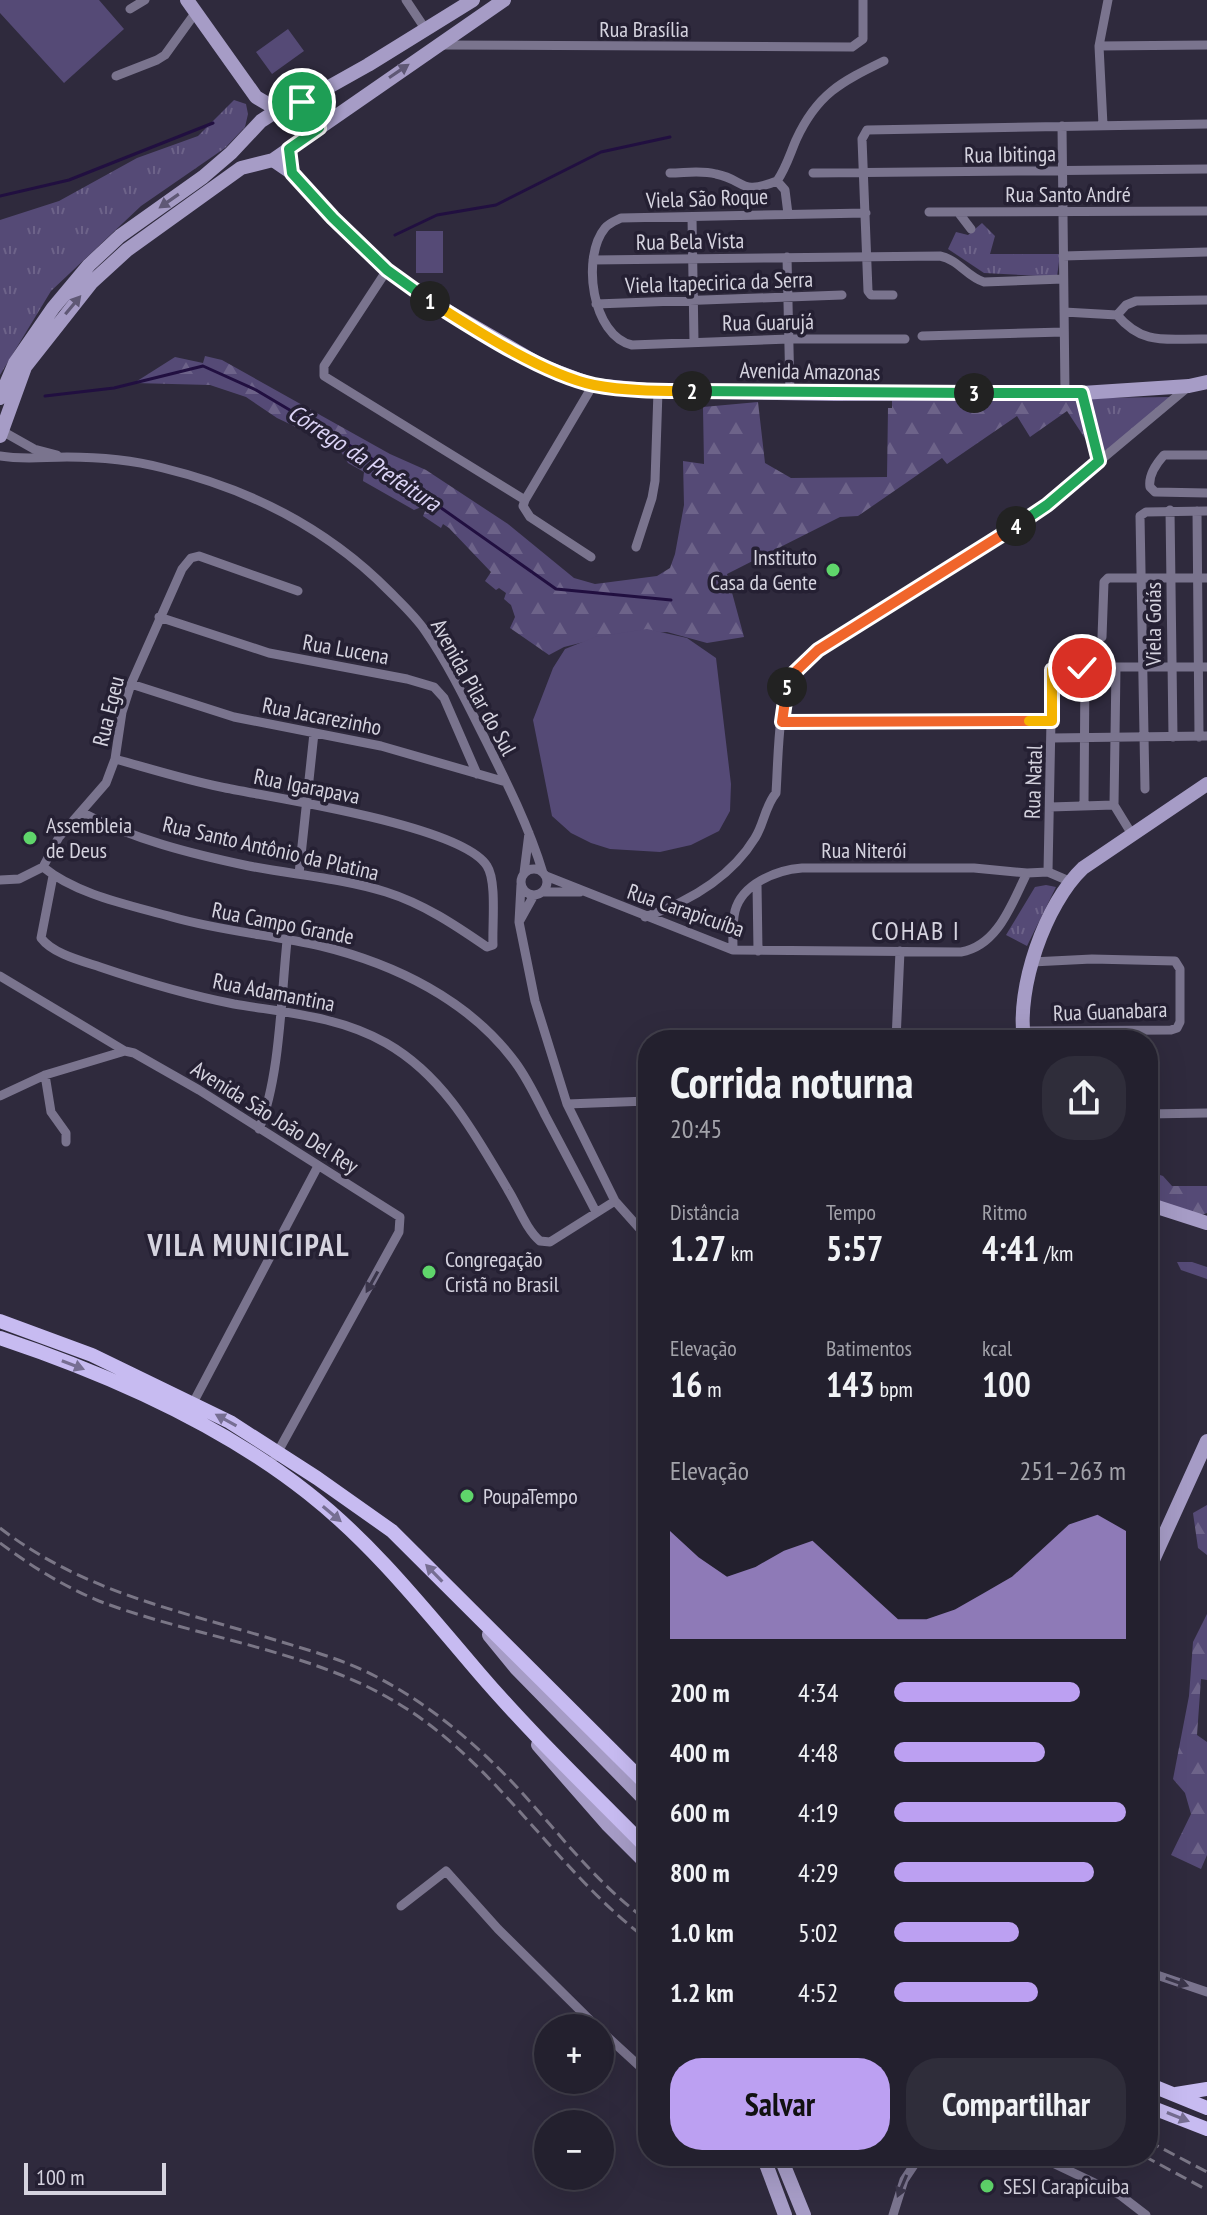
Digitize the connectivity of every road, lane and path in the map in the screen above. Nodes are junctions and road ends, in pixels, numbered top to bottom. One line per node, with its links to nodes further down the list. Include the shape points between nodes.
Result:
1 (145, 0): 8 (street)
2 (406, 0): 9 (street)
3 (473, 0): 9 (main road)
4 (504, 0): 10 (main road)
5 (863, 0): 10 (street, Rua Brasília, via 863,39 852,47)
6 (1108, 0): 12 (street)
7 (192, 6): 14 (street, via 165,55); 15 (main road)
8 (130, 9)
9 (426, 30): 16 (main road)
10 (436, 45): 22 (main road, one-way to 10)
11 (1207, 45): 12 (street)
12 (1099, 46): 20 (street)
13 (884, 61): 32 (street, via 823,96 808,115)
14 (116, 76)
15 (256, 97): 17 (main road); 18 (main road)
16 (302, 102): 17 (main road); 22 (main road, via 314,113)
17 (278, 110): 18 (main road)
18 (261, 121): 23 (main road)
19 (1207, 124): 20 (street)
20 (1103, 125): 21 (street)
21 (1062, 126): 27 (street); 31 (street, via 867,130)
22 (319, 128): 24 (main road)
23 (249, 132): 25 (main road, via 254,149); 70 (main road, one-way to 70, via 203,177 120,236 89,265 24,349)
24 (289, 149): 25 (main road); 28 (main road)
25 (271, 160): 28 (main road, Avenida Amazonas); 71 (main road, one-way to 25, via 25,367 92,282 127,250 241,168)
26 (1207, 169): 27 (street, Rua Ibitinga)
27 (1063, 171): 31 (street, Rua Ibitinga); 37 (street)
28 (292, 173): 47 (main road, Avenida Amazonas)
29 (670, 173): 32 (street, via 711,172 743,187 765,186)
30 (813, 173): 31 (street, Rua Ibitinga)
31 (863, 173): 36 (street)
32 (779, 177): 38 (street)
33 (1207, 211): 37 (street, Rua Santo André)
34 (929, 212): 35 (street, Rua Santo André)
35 (958, 212): 37 (street, Rua Santo André); 40 (street)
36 (866, 213): 38 (street); 42 (street)
37 (1063, 213): 43 (street)
38 (791, 214): 39 (street, Viela São Roque)
39 (692, 217): 45 (street); 46 (street, Viela São Roque, via 621,218 603,230)
40 (971, 229)
41 (1207, 252): 43 (street)
42 (871, 255): 44 (street, Rua Bela Vista); 48 (street, Rua Bela Vista, via 950,258 984,282); 50 (street, via 868,291)
43 (1063, 256): 48 (street)
44 (787, 257): 45 (street, Rua Bela Vista); 51 (street)
45 (694, 259): 46 (street, Rua Bela Vista); 53 (street)
46 (593, 260): 54 (street)
47 (387, 270): 64 (main road, Avenida Amazonas, via 542,366); 77 (street, via 324,366 324,376)
48 (1063, 279): 55 (street)
49 (842, 295): 51 (street, Viela Itapecirica da Serra)
50 (893, 295)
51 (790, 299): 53 (street, Viela Itapecirica da Serra); 59 (street)
52 (1207, 300): 56 (street, via 1136,301)
53 (695, 301): 54 (street, Viela Itapecirica da Serra); 62 (street)
54 (596, 304): 62 (street, Rua Guarujá, via 616,338 632,345)
55 (1064, 312): 56 (street); 57 (street)
56 (1117, 315): 61 (street, via 1148,338)
57 (1064, 332): 58 (street); 67 (street)
58 (922, 336)
59 (789, 339): 60 (street, Rua Guarujá); 62 (street, Rua Guarujá); 68 (street)
60 (905, 339)
61 (1207, 339)
62 (694, 342)
63 (1207, 382): 65 (main road, Avenida Amazonas)
64 (593, 385): 66 (main road, Avenida Amazonas); 77 (street)
65 (1189, 386): 69 (main road, Avenida Amazonas); 75 (street)
66 (658, 391): 68 (main road, Avenida Amazonas); 80 (street, via 655,481)
67 (1065, 392): 68 (main road, Avenida Amazonas); 69 (main road, Avenida Amazonas)
68 (790, 393)
69 (1082, 393): 75 (street)
70 (0, 398)
71 (1, 433): 74 (street, Avenida Pilar do Sul)
72 (1207, 455): 76 (street, via 1164,455 1149,483 1152,491)
73 (0, 456): 74 (street, Avenida Pilar do Sul)
74 (64, 457): 105 (street, Avenida Pilar do Sul, via 128,460 232,488 283,511 344,551 424,629)
75 (1099, 461): 95 (street, via 1013,529 818,650 787,686)
76 (1207, 493)
77 (525, 500): 81 (street, via 530,517)
78 (1170, 510): 79 (street); 82 (street, via 1146,512 1140,519); 83 (street, Viela Goiás)
79 (1202, 511): 84 (street)
80 (636, 547)
81 (591, 557)
82 (1142, 576): 83 (street); 87 (street, via 1104,582); 89 (street)
83 (1170, 577): 84 (street); 90 (street, Viela Goiás)
84 (1202, 578): 91 (street)
85 (298, 591): 86 (street, Rua Egeu, via 195,556 182,569)
86 (159, 617): 93 (street, Rua Egeu); 104 (street, Rua Lucena, via 269,653 434,687 442,694)
87 (1102, 637)
88 (1116, 667): 89 (street); 92 (street); 99 (street)
89 (1142, 667): 90 (street); 97 (street)
90 (1171, 667): 91 (street); 100 (street, Viela Goiás)
91 (1202, 667): 98 (street)
92 (1085, 668): 94 (street, Rua Natal, via 1052,670); 102 (street)
93 (131, 684): 96 (street, Rua Jacarezinho, via 234,717); 103 (street, Rua Egeu)
94 (1052, 721): 95 (street); 101 (street, Rua Natal)
95 (782, 722): 128 (street, via 776,793 751,845 703,892)
96 (314, 733): 104 (street, Rua Jacarezinho); 108 (street)
97 (1144, 736): 99 (street); 100 (street); 107 (street)
98 (1203, 736): 100 (street)
99 (1116, 737): 102 (street); 109 (street)
100 (1173, 737)
101 (1052, 738): 102 (street); 111 (street, Rua Natal)
102 (1085, 738): 110 (street)
103 (115, 759): 108 (street, Rua Igarapava, via 218,787); 112 (street, Rua Egeu, via 106,783)
104 (477, 774): 105 (street, Rua Jacarezinho)
105 (506, 782): 113 (street, Avenida Pilar do Sul)
106 (1205, 787): 114 (main road)
107 (1145, 789)
108 (307, 803): 119 (street); 131 (street, Rua Igarapava, via 401,825 450,843 486,864 492,882)
109 (1114, 805): 110 (street); 114 (street)
110 (1084, 806): 111 (street)
111 (1050, 807): 116 (street, Rua Natal)
112 (81, 812): 115 (street, Rua Egeu); 119 (street, Rua Santo Antônio da Platina, via 164,844)
113 (529, 829): 117 (street); 120 (street, Avenida Pilar do Sul)
114 (1133, 836): 123 (main road)
115 (43, 867): 121 (street, Rua Campo Grande); 122 (street, via 19,879)
116 (1048, 872): 118 (street, Rua Niterói); 123 (street)
117 (524, 873): 120 (street, via 531,869); 125 (street)
118 (1027, 873): 124 (street, Rua Niterói, via 802,868); 134 (street, Rua Carapicuíba, via 1008,912 977,947 961,952)
119 (299, 874): 131 (street, Rua Santo Antônio da Platina, via 387,892 437,913)
120 (544, 874): 126 (street, Rua Carapicuíba); 127 (street, via 547,885)
121 (53, 876): 130 (street, Rua Campo Grande, via 202,926); 137 (street, Rua Adamantina, via 41,938 50,946 142,982)
122 (0, 880)
123 (1069, 881): 135 (main road)
124 (757, 884): 132 (street, via 736,910); 133 (street)
125 (521, 885): 127 (street, via 526,892); 129 (street)
126 (583, 892): 127 (street, Rua Carapicuíba); 128 (street, Rua Carapicuíba)
127 (538, 893): 129 (street)
128 (645, 917): 132 (street, Rua Carapicuíba)
129 (519, 922): 145 (street, via 535,1001)
130 (287, 941): 137 (street); 153 (street, Rua Campo Grande, via 355,955 399,971 487,1030 517,1064)
131 (491, 947)
132 (733, 950): 133 (street, Rua Carapicuíba)
133 (758, 951): 134 (street, Rua Carapicuíba)
134 (900, 951): 138 (street)
135 (1032, 962): 139 (main road, via 1023,997); 140 (street, Rua Guanabara, via 1175,961 1180,969 1180,1022 1177,1028)
136 (0, 976): 141 (street, Avenida São João Del Rey)
137 (279, 1010): 148 (street, via 269,1097); 153 (street, Rua Adamantina, via 366,1033 417,1065 459,1109 536,1239 550,1242)
138 (896, 1030)
139 (1023, 1030)
140 (1158, 1031)
141 (129, 1052): 142 (street); 148 (street, Avenida São João Del Rey)
142 (45, 1075): 143 (street); 149 (street, via 51,1112)
143 (0, 1096)
144 (638, 1101): 145 (street)
145 (567, 1104): 151 (street)
146 (1207, 1113): 147 (street)
147 (1158, 1114)
148 (259, 1129): 150 (street, Avenida São João Del Rey)
149 (66, 1142)
150 (318, 1166): 158 (street); 160 (street, Avenida São João Del Rey, one-way to 160, via 396,1213 401,1222)
151 (615, 1201): 153 (street); 155 (street)
152 (1158, 1207): 154 (main road)
153 (596, 1212)
154 (1204, 1220)
155 (638, 1227)
156 (0, 1321): 158 (main road, via 92,1355)
157 (0, 1338): 161 (main road, one-way to 161, via 132,1388)
158 (193, 1403): 160 (main road, one-way to 158)
159 (1207, 1441): 162 (main road)
160 (278, 1452): 161 (street); 165 (main road, one-way to 160, via 392,1531)
161 (270, 1467): 168 (main road, one-way to 168, via 307,1492 385,1564)
162 (1166, 1533): 163 (street); 164 (main road)
163 (1158, 1535)
164 (1158, 1550)
165 (468, 1608): 166 (main road); 167 (main road, via 516,1668)
166 (638, 1776)
167 (638, 1793)
168 (638, 1847)
169 (401, 1906): 172 (street, via 446,1871)
170 (1158, 1975): 171 (street, one-way to 171)
171 (1207, 1992)
172 (584, 2014)
173 (614, 2043): 174 (street)
174 (638, 2065)
175 (1158, 2088): 177 (main road)
176 (1205, 2088): 177 (main road)
177 (1176, 2094): 178 (main road)
178 (1207, 2108)
179 (1158, 2110): 180 (main road, one-way to 180)
180 (1207, 2129)
181 (766, 2166): 185 (main road)
182 (784, 2166): 186 (main road)
183 (912, 2166): 187 (street, one-way to 187)
184 (1059, 2166): 188 (street, via 1120,2195)
185 (785, 2215)
186 (804, 2215)
187 (893, 2215)
188 (1146, 2215)

